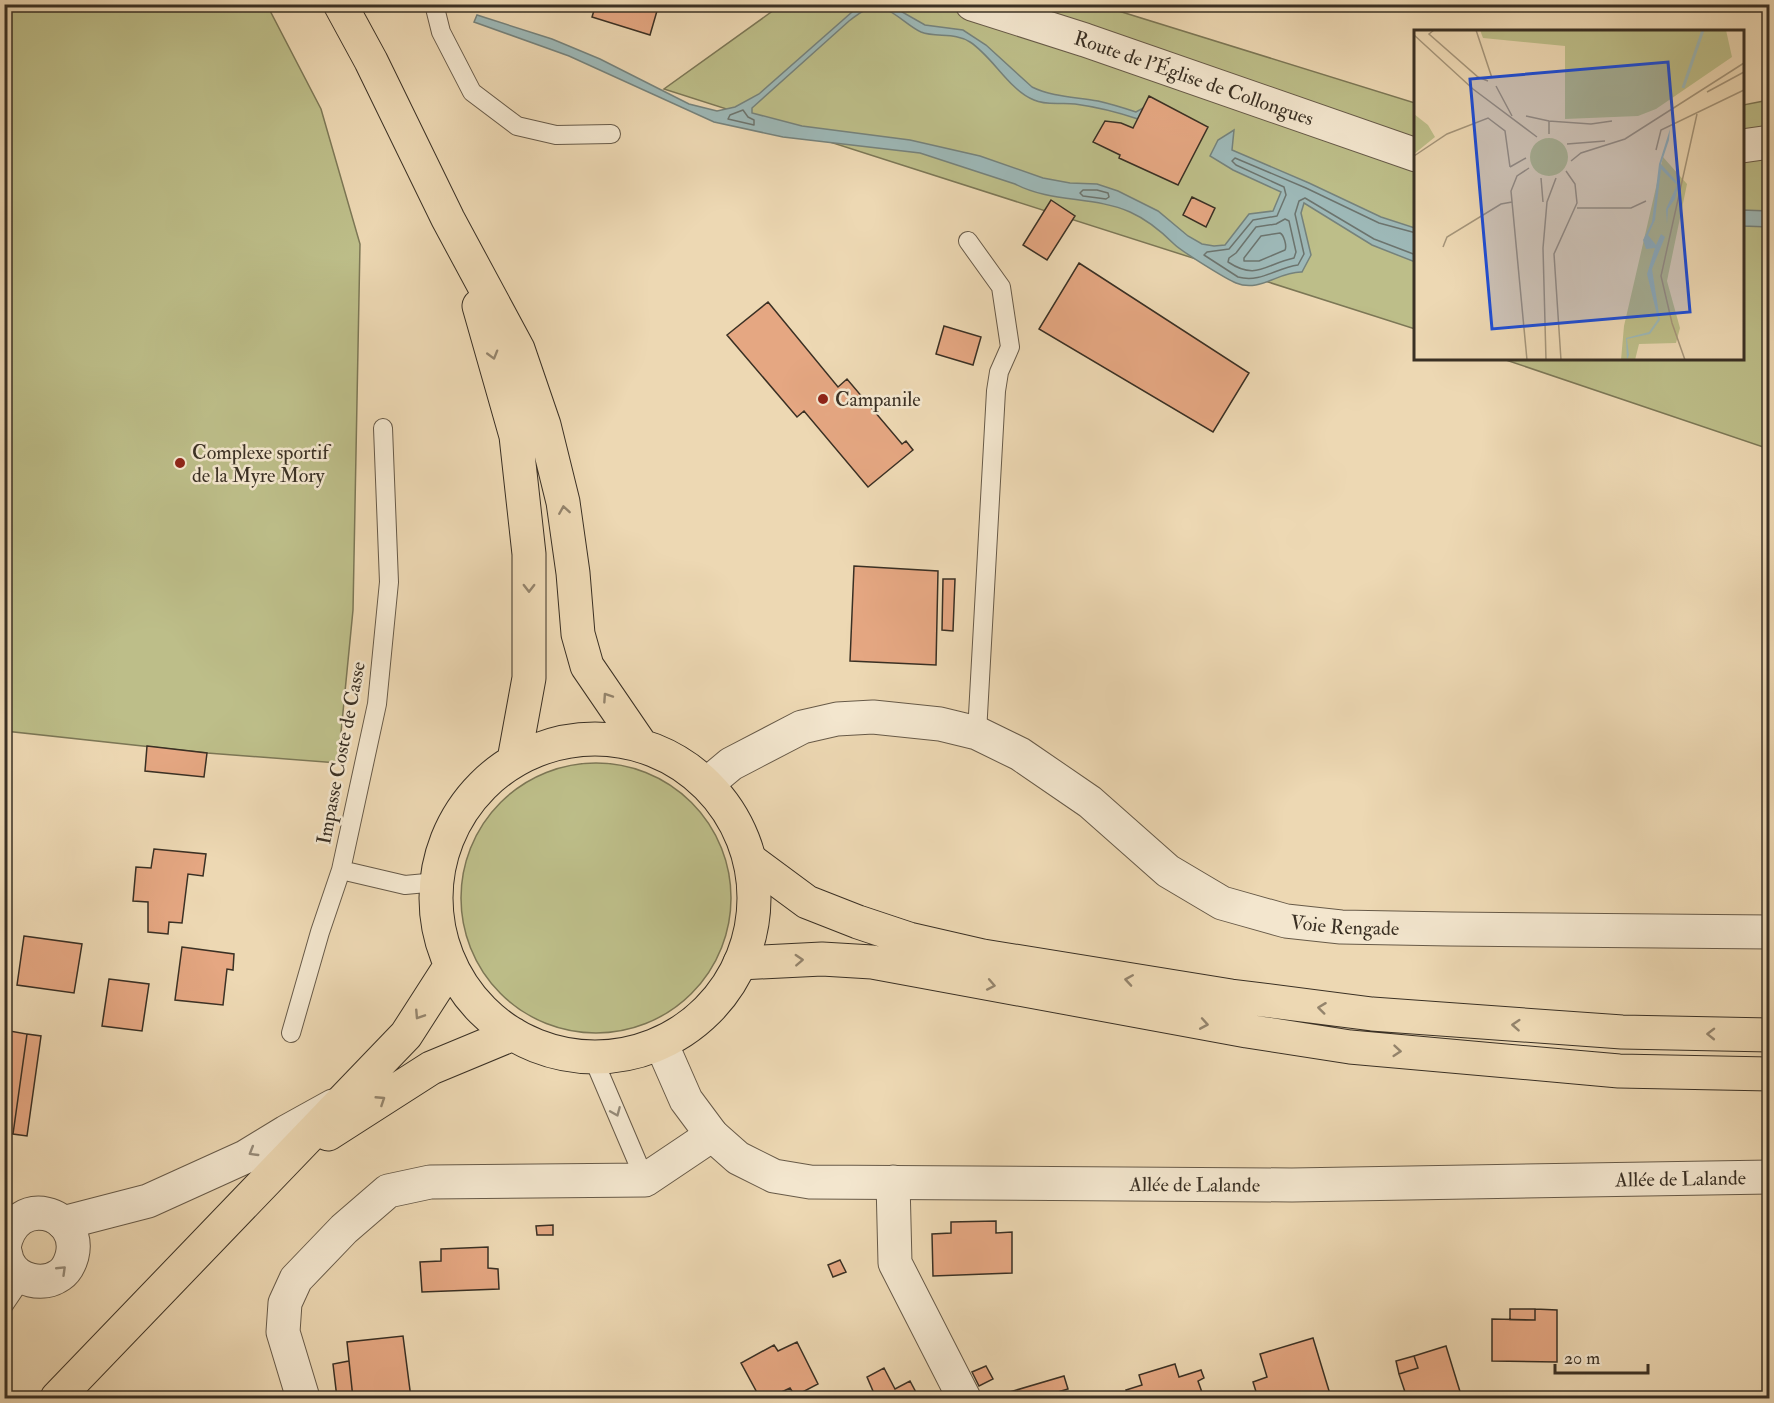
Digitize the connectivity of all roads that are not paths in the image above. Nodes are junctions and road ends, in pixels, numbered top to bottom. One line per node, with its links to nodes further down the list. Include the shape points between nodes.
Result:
1 (340, 4): 5 (main road)
2 (348, 4): 5 (main road)
3 (434, 4): 6 (lane, via 441,32 472,92 517,126 556,135)
4 (972, 4): 9 (street, Route de l’Église de Collongues)
5 (371, 61): 10 (main road)
6 (610, 134)
7 (1770, 142): 8 (street)
8 (1744, 146)
9 (1414, 154)
10 (459, 238): 14 (main road, one-way to 10, via 588,666 578,634 563,502 544,425 518,349); 15 (main road, one-way to 15, via 516,436 530,554 529,678)
11 (968, 241): 13 (lane, via 1001,287 1010,347 996,391)
12 (383, 428): 18 (lane, Impasse Coste de Casse, via 390,582 377,704)
13 (977, 733): 16 (street, Voie Rengade, via 940,724 873,717 837,719 802,727 731,765); 20 (street, Voie Rengade, via 1020,754 1089,802 1168,871 1222,903 1286,921 1341,927)
14 (641, 745): 15 (main road, via 598,738 554,743); 16 (main road, via 676,760)
15 (514, 760): 19 (main road, via 476,792 449,834)
16 (707, 784): 17 (main road, via 734,819)
17 (750, 860): 21 (main road, via 754,913); 25 (main road, one-way to 17, via 1622,1032 1372,1014 1040,966 920,941 858,922 807,902)
18 (341, 870): 19 (lane, Impasse Coste de Casse, via 405,885); 23 (lane, Impasse Coste de Casse)
19 (437, 882): 22 (main road, via 438,925)
20 (1770, 932)
21 (740, 963): 26 (main road, via 721,996 694,1023); 28 (main road, one-way to 28, via 822,959 872,962 1350,1047 1619,1071)
22 (451, 965): 24 (main road, via 477,1004); 29 (main road, one-way to 29, via 406,1035)
23 (291, 1033)
24 (513, 1034): 27 (main road, via 538,1047); 31 (main road, one-way to 24, via 431,1068)
25 (1770, 1035)
26 (661, 1043): 27 (main road, via 628,1054); 30 (street, Allée de Lalande, via 686,1100)
27 (593, 1058): 33 (lane, one-way to 33)
28 (1770, 1074)
29 (340, 1102): 31 (main road); 35 (street, one-way to 35, via 245,1157 148,1201)
30 (712, 1136): 33 (street); 34 (street, Allée de Lalande, via 738,1158 774,1176 810,1182)
31 (278, 1166): 38 (main road)
32 (1770, 1177): 34 (street, Allée de Lalande, via 1292,1185)
33 (645, 1180): 39 (street, via 430,1182 388,1191 344,1228 296,1279 285,1303 283,1332)
34 (893, 1182): 40 (street, via 896,1263)
35 (63, 1223): 36 (street, via 42,1213 20,1218 6,1237); 37 (street, one-way to 35, via 32,1281 47,1281 60,1275 70,1263 74,1248 71,1233)
36 (4, 1248): 37 (street, via 8,1263 18,1275)
37 (11, 1295)
38 (57, 1398)
39 (303, 1398)
40 (964, 1398)

